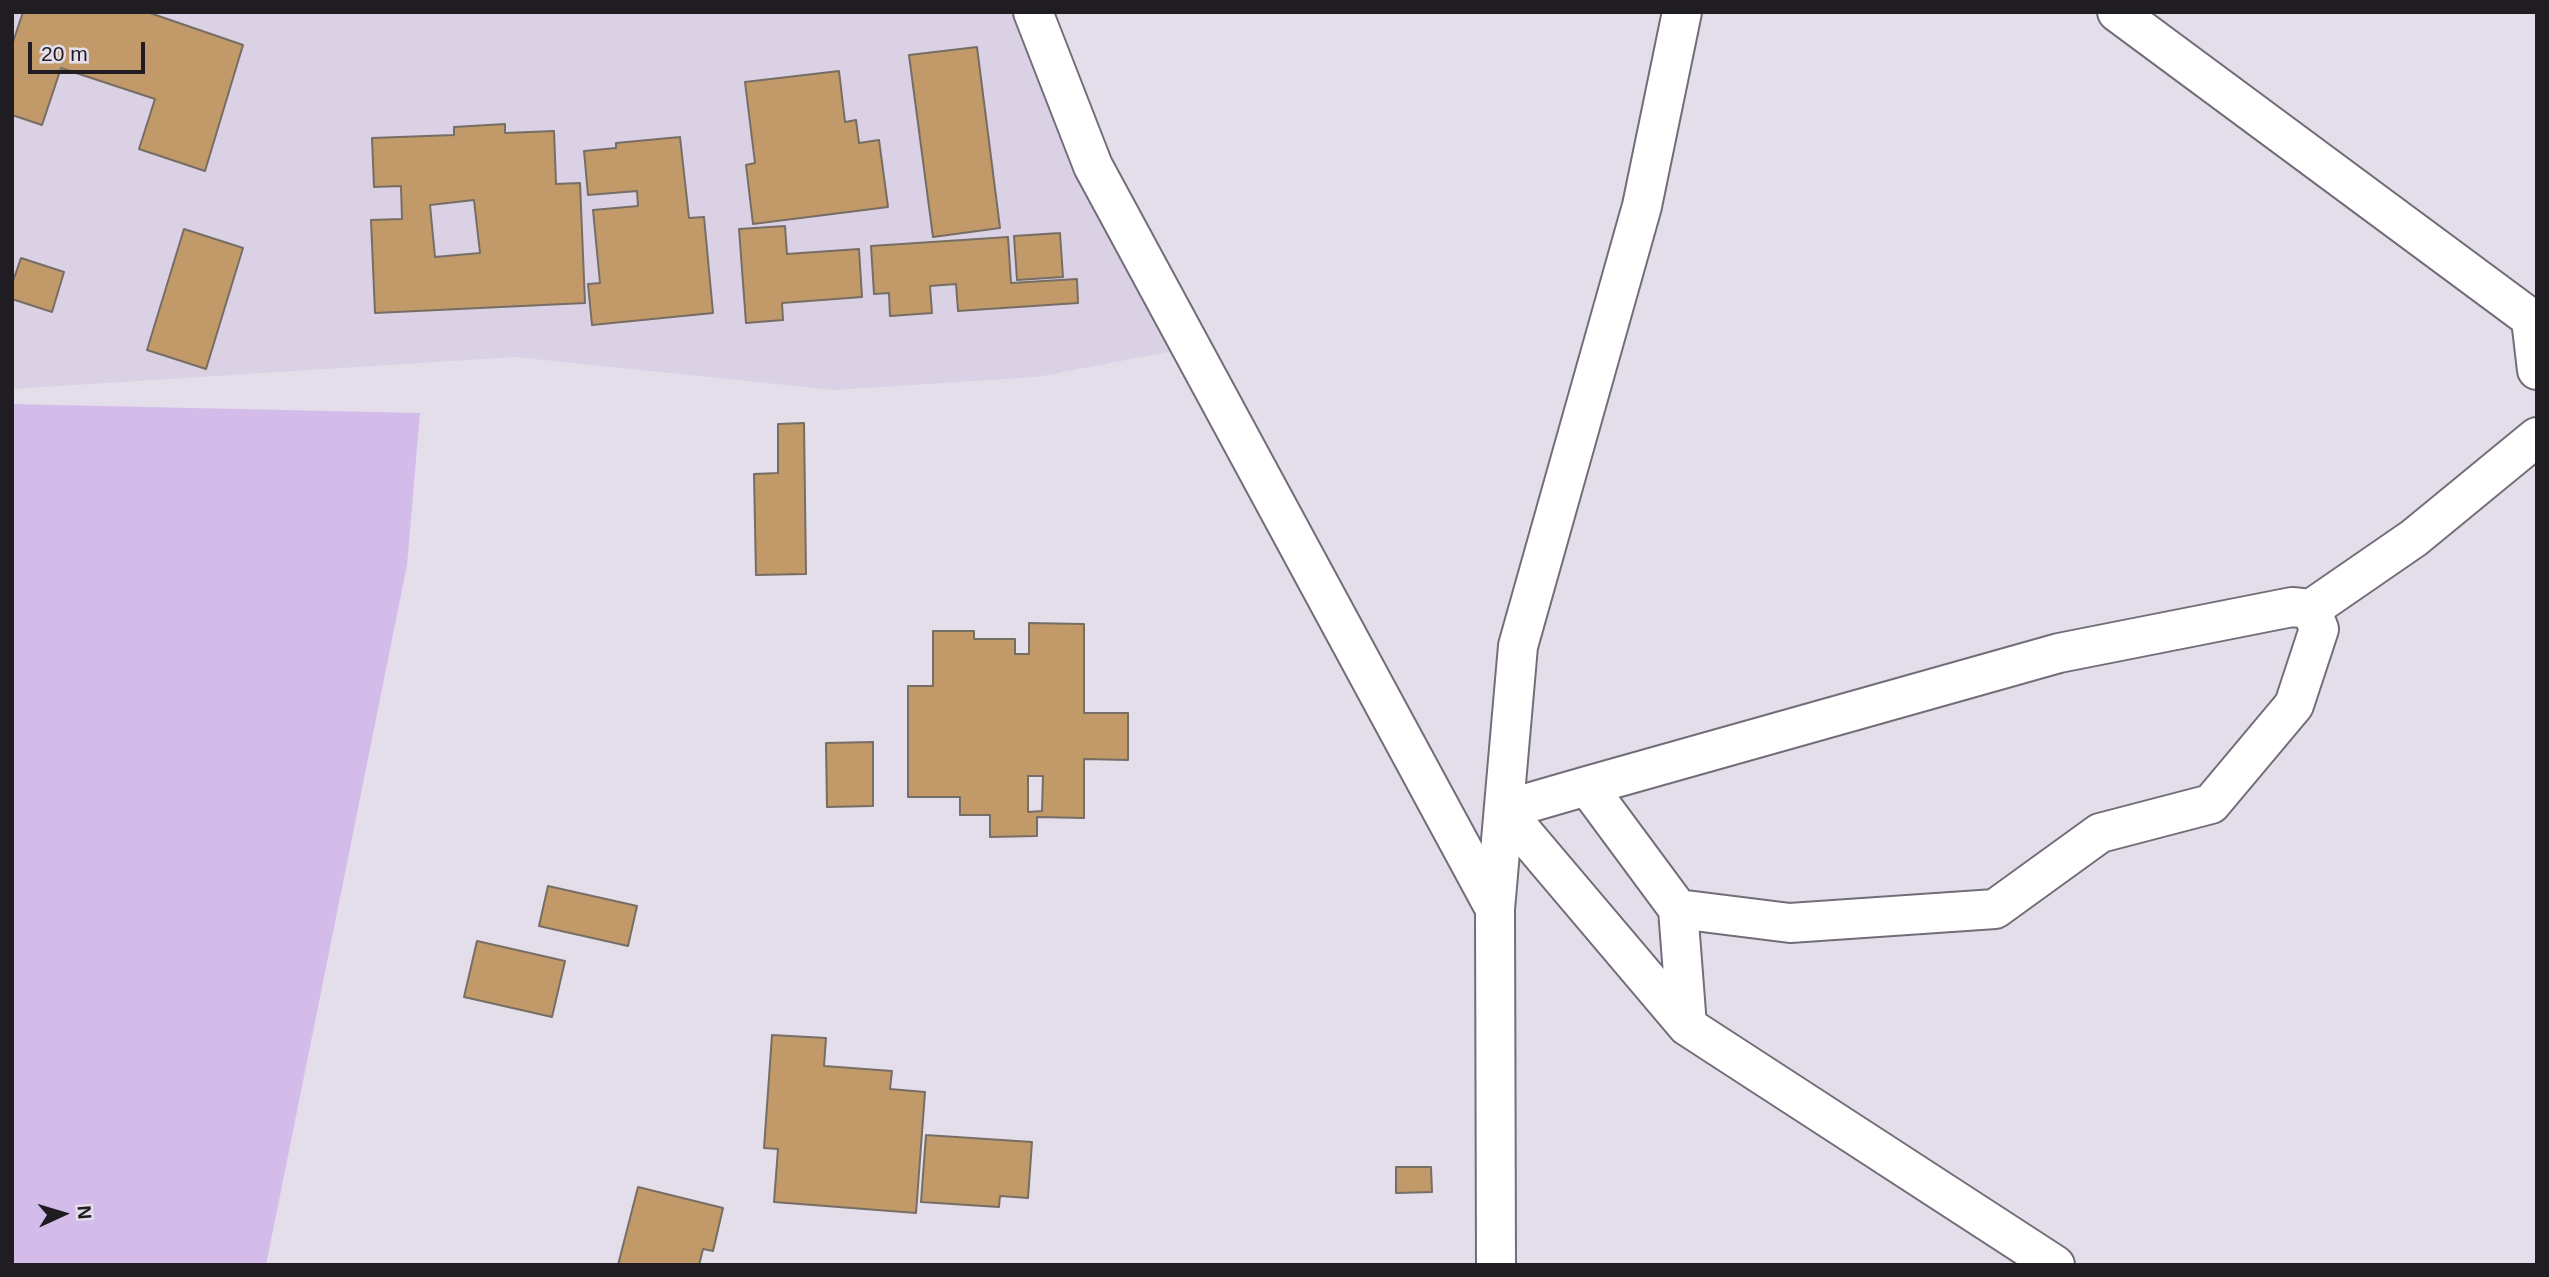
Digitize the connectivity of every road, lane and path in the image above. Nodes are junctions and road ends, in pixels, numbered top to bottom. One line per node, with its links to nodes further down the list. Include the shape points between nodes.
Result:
1 (1033, 12): 10 (street, via 1093,166)
2 (1682, 12): 9 (street, via 1642,206 1518,646)
3 (2117, 12): 4 (street)
4 (2534, 321): 5 (street)
5 (2537, 369)
6 (2537, 437): 7 (street, via 2414,538)
7 (2311, 609): 8 (street, via 2292,607 2059,653); 11 (street, via 2319,629 2294,705 2211,804 2100,833 1995,909 1790,923)
8 (1587, 786): 9 (street); 11 (street)
9 (1504, 810): 10 (street); 12 (street)
10 (1495, 909): 13 (street)
11 (1678, 909): 12 (street)
12 (1687, 1026): 14 (street)
13 (1496, 1265)
14 (2055, 1265)

